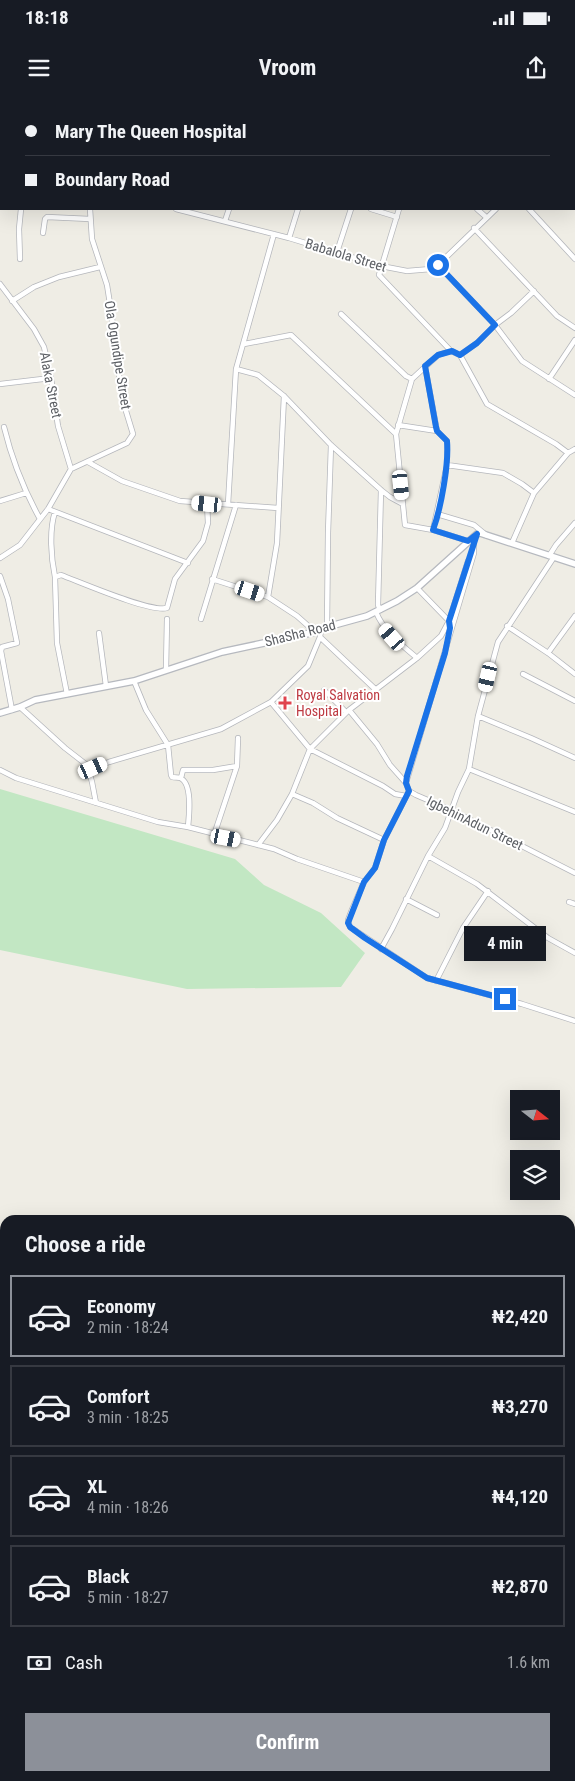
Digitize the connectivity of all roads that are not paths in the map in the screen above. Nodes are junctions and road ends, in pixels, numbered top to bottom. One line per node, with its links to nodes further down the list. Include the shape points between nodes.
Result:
1 (21, 210): 21 (street)
2 (90, 210): 14 (street, Ola Ogundipe Street)
3 (180, 210): 15 (street, Babalola Street)
4 (228, 210): 15 (street)
5 (298, 210): 19 (street)
6 (350, 210): 20 (street)
7 (374, 210): 12 (street)
8 (399, 210): 12 (street)
9 (478, 210): 13 (street)
10 (495, 210): 13 (street)
11 (530, 210): 22 (street)
12 (397, 217): 24 (street)
13 (486, 217): 16 (street)
14 (90, 219): 17 (street, via 47,217); 25 (street, Ola Ogundipe Street)
15 (225, 221): 18 (street, Babalola Street)
16 (474, 228): 23 (street); 27 (street)
17 (43, 233)
18 (274, 234): 19 (street, Babalola Street); 33 (street)
19 (289, 238): 20 (street, Babalola Street)
20 (337, 252): 24 (street, Babalola Street)
21 (20, 259)
22 (575, 259)
23 (438, 265): 24 (street, Babalola Street, via 431,269 407,271); 30 (street)
24 (381, 266): 34 (street, via 380,277)
25 (100, 267): 28 (street, via 59,277); 51 (street, Ola Ogundipe Street, via 107,285 122,398 133,434 128,444)
26 (0, 284): 28 (street, Alaka Street)
27 (534, 290): 30 (street); 31 (street, via 557,316)
28 (12, 301): 38 (street, Alaka Street, via 44,347)
29 (341, 314): 39 (street)
30 (495, 325): 35 (street); 40 (street, via 522,361)
31 (575, 328)
32 (575, 340): 40 (street)
33 (244, 344): 37 (street); 47 (street, via 289,334)
34 (452, 351): 35 (street); 36 (street, via 438,355)
35 (460, 355): 50 (street, via 487,404)
36 (425, 366): 39 (street); 46 (street)
37 (236, 369): 43 (street, via 258,375); 59 (street)
38 (51, 378): 41 (street); 53 (street, Alaka Street, via 58,426)
39 (412, 379): 44 (street)
40 (549, 379): 42 (street)
41 (0, 384)
42 (575, 394)
43 (284, 396): 48 (street); 62 (street)
44 (398, 425): 46 (street); 47 (street)
45 (4, 427): 55 (street)
46 (437, 431): 52 (street, via 447,441)
47 (396, 434): 60 (street)
48 (331, 445): 54 (street); 88 (street)
49 (575, 449): 50 (street)
50 (568, 454): 56 (street)
51 (88, 462): 53 (street, Ola Ogundipe Street); 58 (street, via 122,481 180,501)
52 (446, 466): 56 (street, via 503,473); 65 (street)
53 (70, 469): 63 (street)
54 (381, 490): 60 (street); 82 (street)
55 (26, 493): 57 (street); 66 (street)
56 (534, 493): 71 (street)
57 (0, 501)
58 (207, 504): 59 (street); 74 (street, via 208,523 203,541)
59 (228, 504): 61 (street)
60 (403, 504): 68 (street, via 405,526)
61 (236, 505): 62 (street); 79 (street)
62 (278, 508): 81 (street, via 277,543)
63 (48, 509): 64 (street); 66 (street)
64 (55, 512): 74 (street); 78 (street, via 52,523)
65 (437, 514): 68 (street); 69 (street, via 474,525)
66 (40, 519): 73 (street, via 20,545)
67 (575, 523): 72 (street)
68 (433, 530): 70 (street)
69 (487, 536): 70 (street, ShaSha Road, via 477,534); 71 (street, ShaSha Road)
70 (471, 542): 77 (street); 77 (street, via 474,553); 80 (street, ShaSha Road)
71 (512, 543): 72 (street, ShaSha Road)
72 (551, 556): 75 (street, ShaSha Road); 87 (street)
73 (0, 558)
74 (188, 563): 78 (street, via 175,579 168,606 163,610 61,575)
75 (575, 564)
76 (0, 576): 105 (street, via 17,642 1,650)
77 (464, 576): 86 (street); 89 (street)
78 (55, 577): 101 (street, via 57,643)
79 (212, 579): 81 (street); 85 (street)
80 (417, 588): 82 (street, ShaSha Road); 86 (street)
81 (268, 597): 90 (street)
82 (378, 611): 88 (street, ShaSha Road); 93 (street, via 382,624 392,637)
83 (575, 616): 92 (street)
84 (167, 619): 94 (street)
85 (201, 619)
86 (449, 621): 89 (street); 93 (street, via 441,636)
87 (507, 626): 92 (street); 108 (street, via 498,642)
88 (327, 627): 90 (street, ShaSha Road)
89 (450, 628): 118 (street)
90 (319, 633): 94 (street, ShaSha Road, via 222,652); 99 (street); 103 (street, via 308,666)
91 (99, 634): 98 (street)
92 (548, 653): 96 (street)
93 (417, 658): 99 (street)
94 (166, 669): 97 (street, ShaSha Road)
95 (523, 674): 102 (street)
96 (575, 674)
97 (134, 680): 98 (street, ShaSha Road); 110 (street, via 146,710)
98 (106, 686): 101 (street, ShaSha Road)
99 (375, 689): 106 (street)
100 (324, 690): 106 (street)
101 (67, 694): 104 (street, ShaSha Road, via 35,700)
102 (575, 701)
103 (271, 702): 110 (street, via 221,729); 111 (street)
104 (20, 707): 105 (street, ShaSha Road); 113 (street)
105 (12, 710): 107 (street, ShaSha Road)
106 (347, 711): 111 (street); 118 (street)
107 (0, 714)
108 (478, 716): 112 (street); 115 (street)
109 (238, 738): 114 (street)
110 (168, 745): 113 (street, via 93,768); 117 (street, via 171,775)
111 (310, 749): 120 (street); 121 (street, via 395,794)
112 (575, 758)
113 (87, 765): 122 (street)
114 (236, 766): 117 (street, via 183,770); 126 (street)
115 (469, 769): 123 (street); 124 (street)
116 (0, 770): 122 (street)
117 (181, 778): 125 (street, via 189,790)
118 (406, 783): 119 (street)
119 (409, 791): 121 (street); 123 (street, IgbehinAdun Street)
120 (292, 794): 127 (street); 128 (street)
121 (406, 796): 127 (street)
122 (96, 803): 125 (street, via 158,822)
123 (451, 810): 129 (street, via 445,828); 130 (street, IgbehinAdun Street)
124 (575, 812)
125 (188, 827): 126 (street)
126 (214, 835): 128 (street)
127 (384, 840): 131 (street, via 375,868)
128 (258, 845): 131 (street)
129 (428, 856): 132 (street); 133 (street)
130 (575, 873)
131 (364, 882): 137 (street, via 348,923)
132 (488, 892): 138 (street, via 535,929); 139 (street, via 463,928)
133 (406, 899): 136 (street); 137 (street)
134 (569, 902): 135 (street)
135 (575, 904)
136 (437, 915)
137 (381, 948): 139 (street)
138 (575, 953)
139 (436, 981): 140 (street)
140 (575, 1021)

